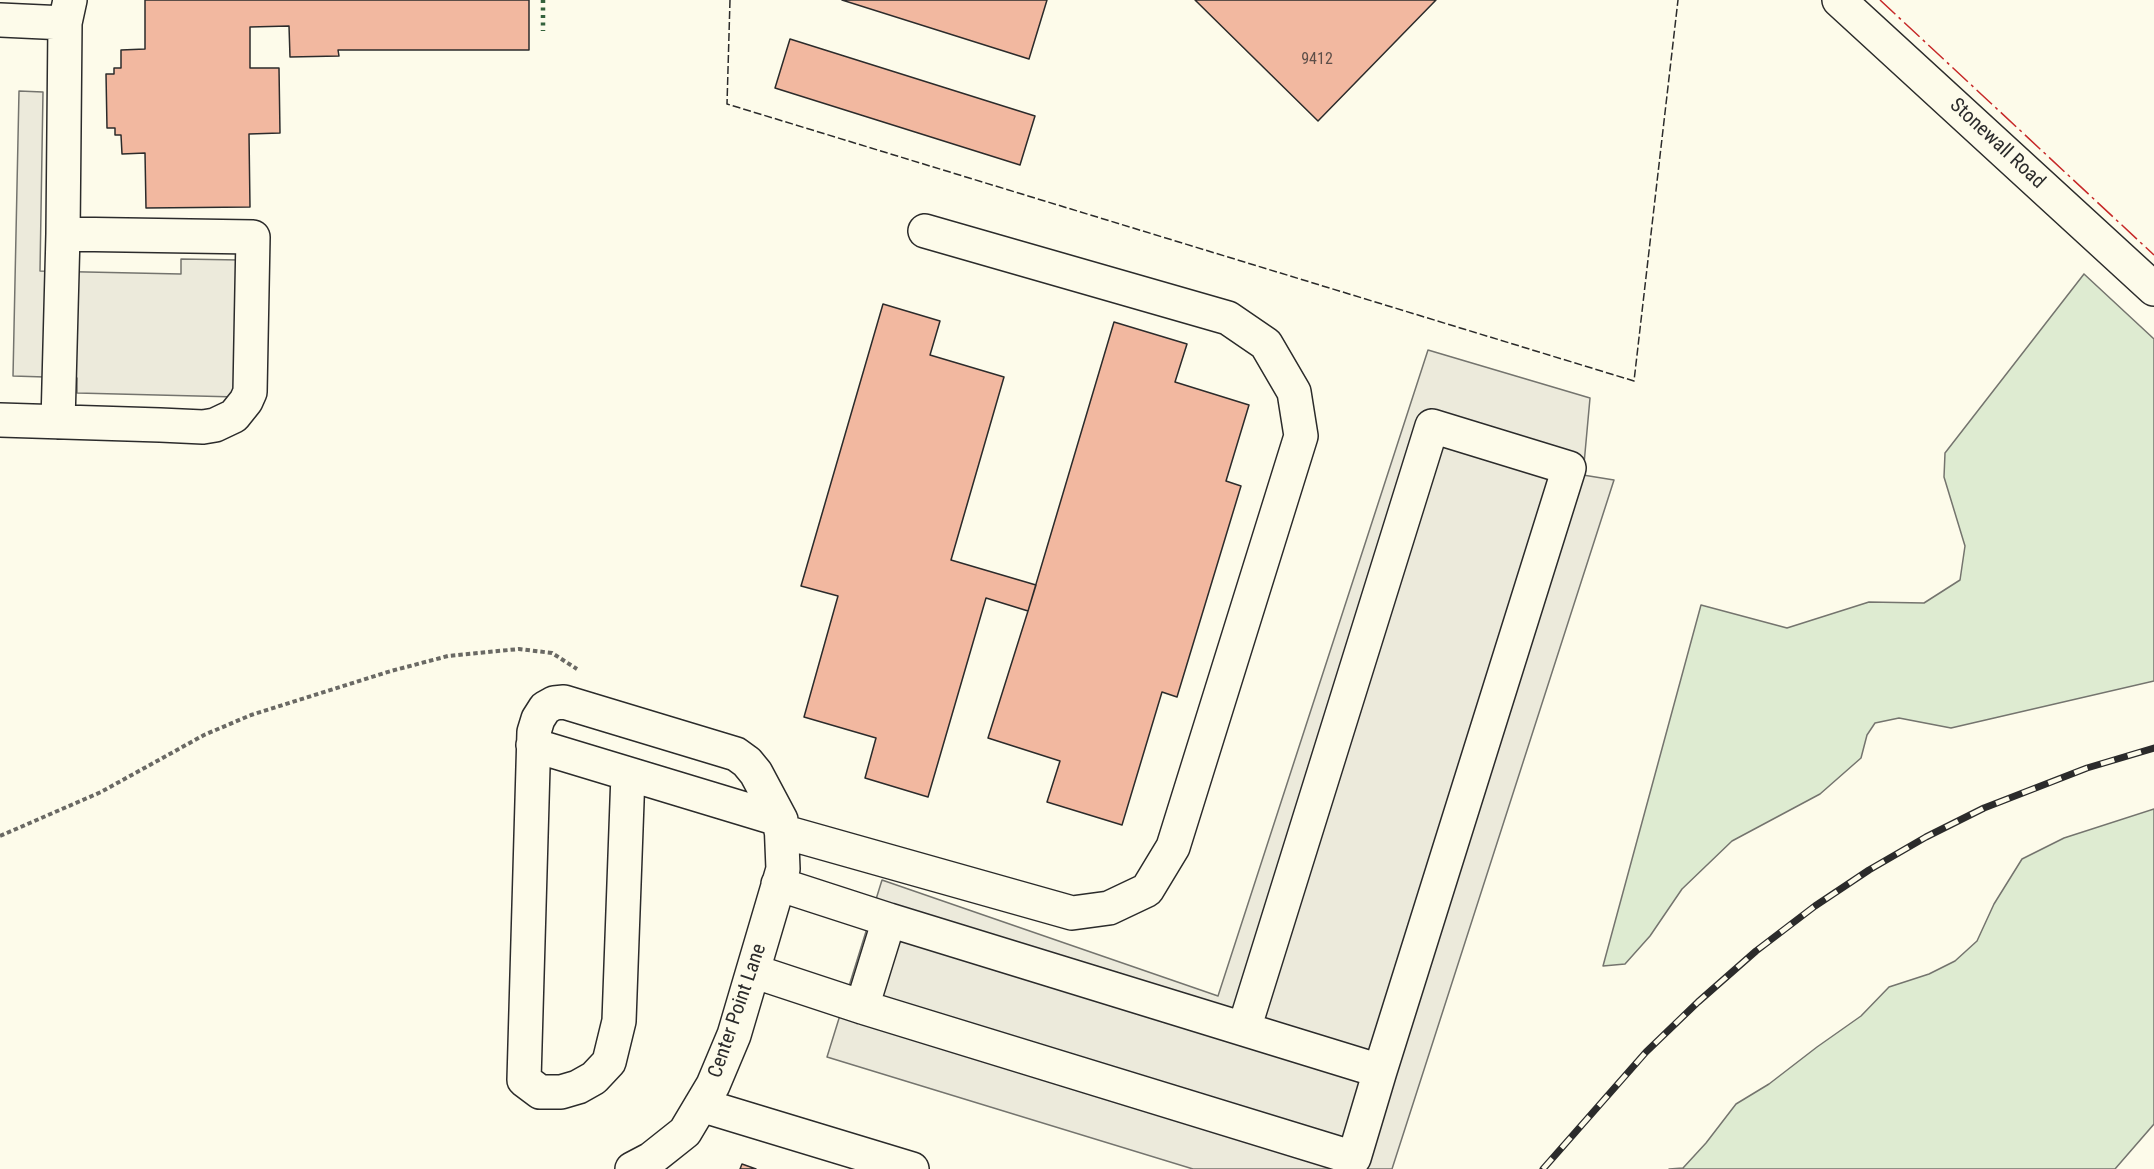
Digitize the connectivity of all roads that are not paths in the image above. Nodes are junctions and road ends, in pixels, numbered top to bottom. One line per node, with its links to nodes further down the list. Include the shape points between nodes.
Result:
1 (1839, 0): 6 (street, Stonewall Road)
2 (68, 11): 3 (street); 5 (street)
3 (0, 21)
4 (925, 231): 11 (street, via 1228,318 1266,344 1294,393 1301,436 1173,847 1147,890 1109,908 1072,913)
5 (63, 234): 8 (street); 8 (street, via 253,237 250,392 234,416 203,427)
6 (2154, 289)
7 (0, 420): 8 (street)
8 (58, 422)
9 (533, 745): 10 (street); 10 (street, via 524,1080 540,1092 578,1087 594,1078 609,1062 619,1021); 11 (street, via 536,726 545,708 564,702 736,753 756,773)
10 (628, 774): 11 (street)
11 (781, 826): 12 (street, Center Point Lane, via 783,869)
12 (778, 884): 13 (street); 14 (street, Center Point Lane)
13 (889, 920): 15 (street); 16 (street)
14 (753, 971): 15 (street); 18 (street, Center Point Lane, via 734,1035)
15 (862, 1007): 17 (street, via 1354,1158)
16 (1244, 1029): 17 (street); 17 (street, via 1432,426 1443,429 1569,468)
17 (1380, 1071)
18 (701, 1105): 19 (street, Center Point Lane, via 685,1132); 20 (street)
19 (632, 1169)
20 (912, 1169)

